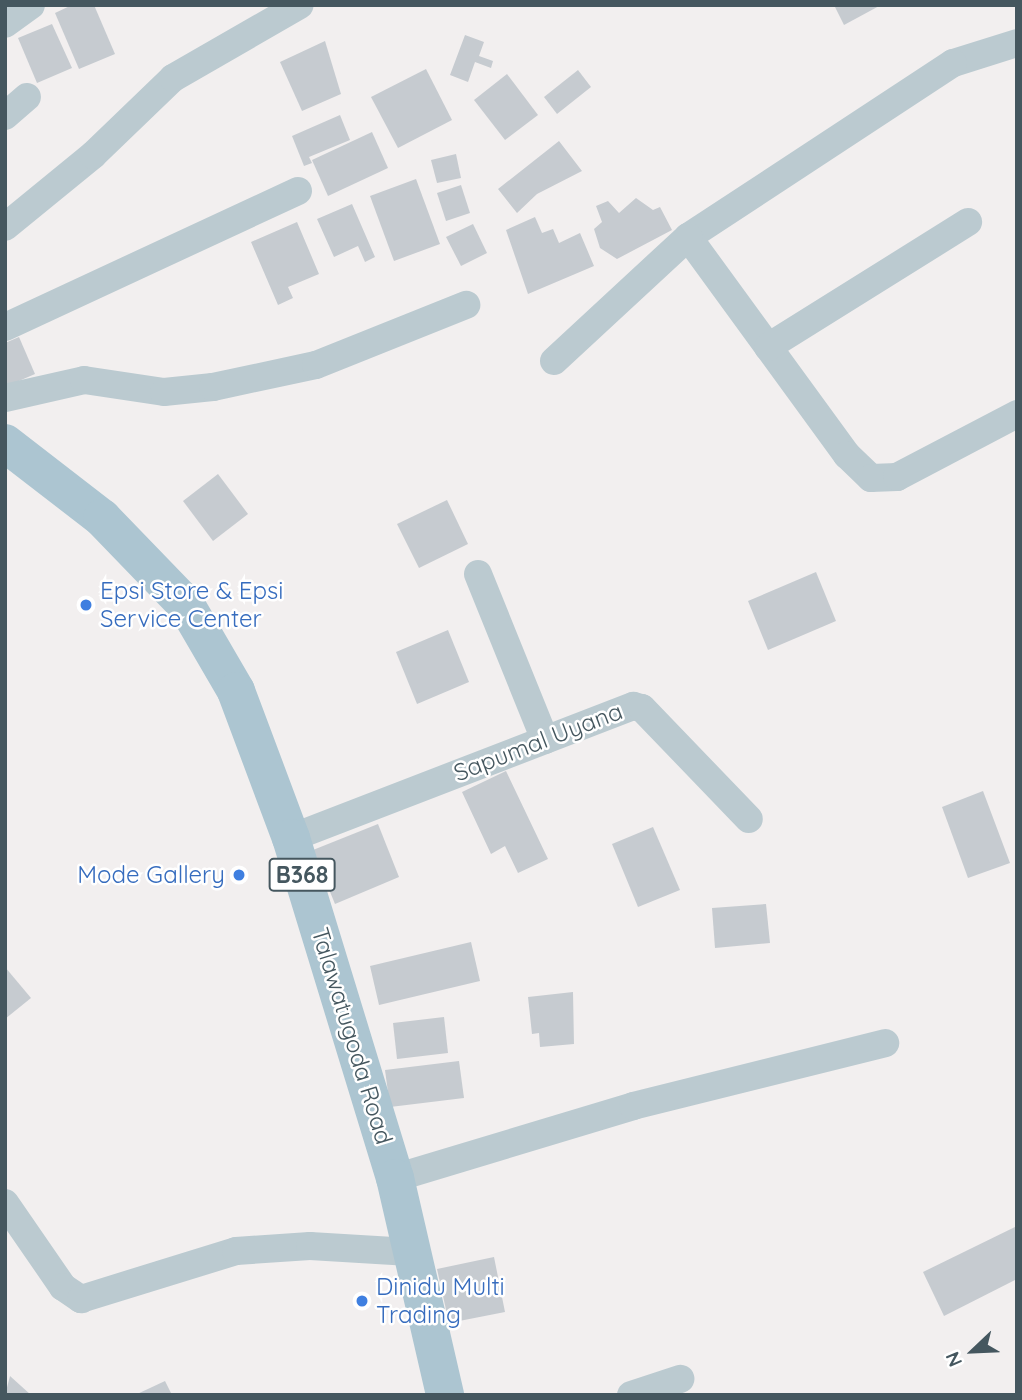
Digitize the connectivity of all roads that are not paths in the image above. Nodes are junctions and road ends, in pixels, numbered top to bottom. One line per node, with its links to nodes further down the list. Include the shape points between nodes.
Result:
1 (31, 5): 3 (street)
2 (300, 5): 9 (street, via 173,78 93,155)
3 (5, 24)
4 (1017, 43): 10 (street, via 953,64)
5 (26, 97): 6 (street)
6 (5, 116)
7 (298, 191): 12 (street)
8 (968, 222): 13 (street)
9 (5, 227)
10 (688, 237): 13 (street); 14 (street)
11 (466, 305): 15 (street, via 316,365 213,387 164,392 84,380)
12 (5, 327)
13 (768, 347): 16 (street, via 847,455 871,478 897,477)
14 (554, 360)
15 (5, 398)
16 (1017, 414)
17 (5, 443): 21 (main road, Talawatugoda Road / B368, via 103,518 186,605 236,691)
18 (478, 574): 19 (street)
19 (545, 740): 20 (street, Sapumal Uyana, via 623,708 642,708); 21 (street, Sapumal Uyana)
20 (749, 819)
21 (291, 838): 23 (main road, Talawatugoda Road / B368)
22 (885, 1043): 23 (street, via 633,1105)
23 (395, 1178): 25 (main road, Talawatugoda Road / B368)
24 (5, 1203): 25 (street, via 63,1287 81,1298 236,1251 310,1246)
25 (410, 1252): 27 (main road, Talawatugoda Road / B368)
26 (680, 1379): 28 (street)
27 (445, 1395)
28 (631, 1395)

